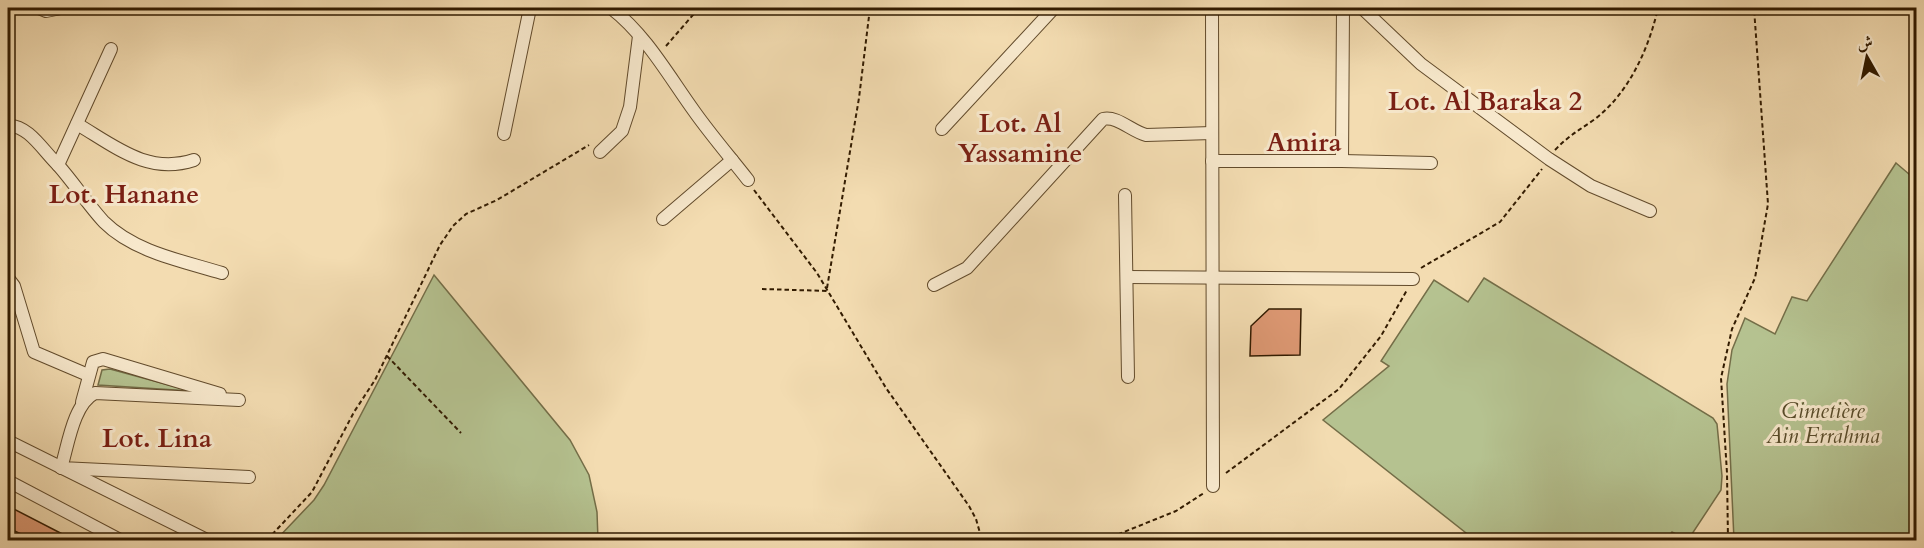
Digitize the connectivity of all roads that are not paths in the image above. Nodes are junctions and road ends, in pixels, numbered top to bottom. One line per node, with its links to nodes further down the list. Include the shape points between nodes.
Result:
1 (39, 8): 2 (street)
2 (62, 8)
3 (530, 8): 15 (street)
4 (611, 8): 9 (street)
5 (1054, 8): 13 (street)
6 (1212, 8): 14 (street)
7 (1343, 8): 20 (street)
8 (1362, 8): 25 (street, via 1438,79 1549,159 1591,186)
9 (639, 36): 16 (street, via 630,107 622,131); 18 (street)
10 (111, 49): 11 (street)
11 (77, 124): 17 (street, via 131,156 161,166); 22 (street)
12 (8, 126): 22 (street, via 17,125 25,130)
13 (942, 129)
14 (1212, 133): 19 (street); 32 (street, via 1146,135 1113,119 1103,119 967,268)
15 (504, 134)
16 (596, 147)
17 (194, 160)
18 (732, 160): 23 (street); 26 (street)
19 (1212, 161): 20 (street); 30 (street)
20 (1342, 161): 21 (street)
21 (1431, 163)
22 (58, 165): 27 (street, via 105,222 127,239 161,255)
23 (748, 180)
24 (1125, 195): 28 (street)
25 (1650, 211)
26 (663, 219)
27 (222, 273)
28 (1126, 277): 30 (street); 34 (street)
29 (8, 278): 33 (street, via 14,286 34,352)
30 (1210, 278): 31 (street); 40 (street)
31 (1413, 279)
32 (934, 285)
33 (88, 375): 35 (street); 35 (street, via 93,362 103,359 238,400 95,393)
34 (1128, 377)
35 (81, 408): 37 (street)
36 (8, 441): 37 (street)
37 (61, 468): 38 (street); 42 (street)
38 (249, 477)
39 (8, 482): 41 (street)
40 (1213, 486)
41 (120, 540)
42 (207, 540)

